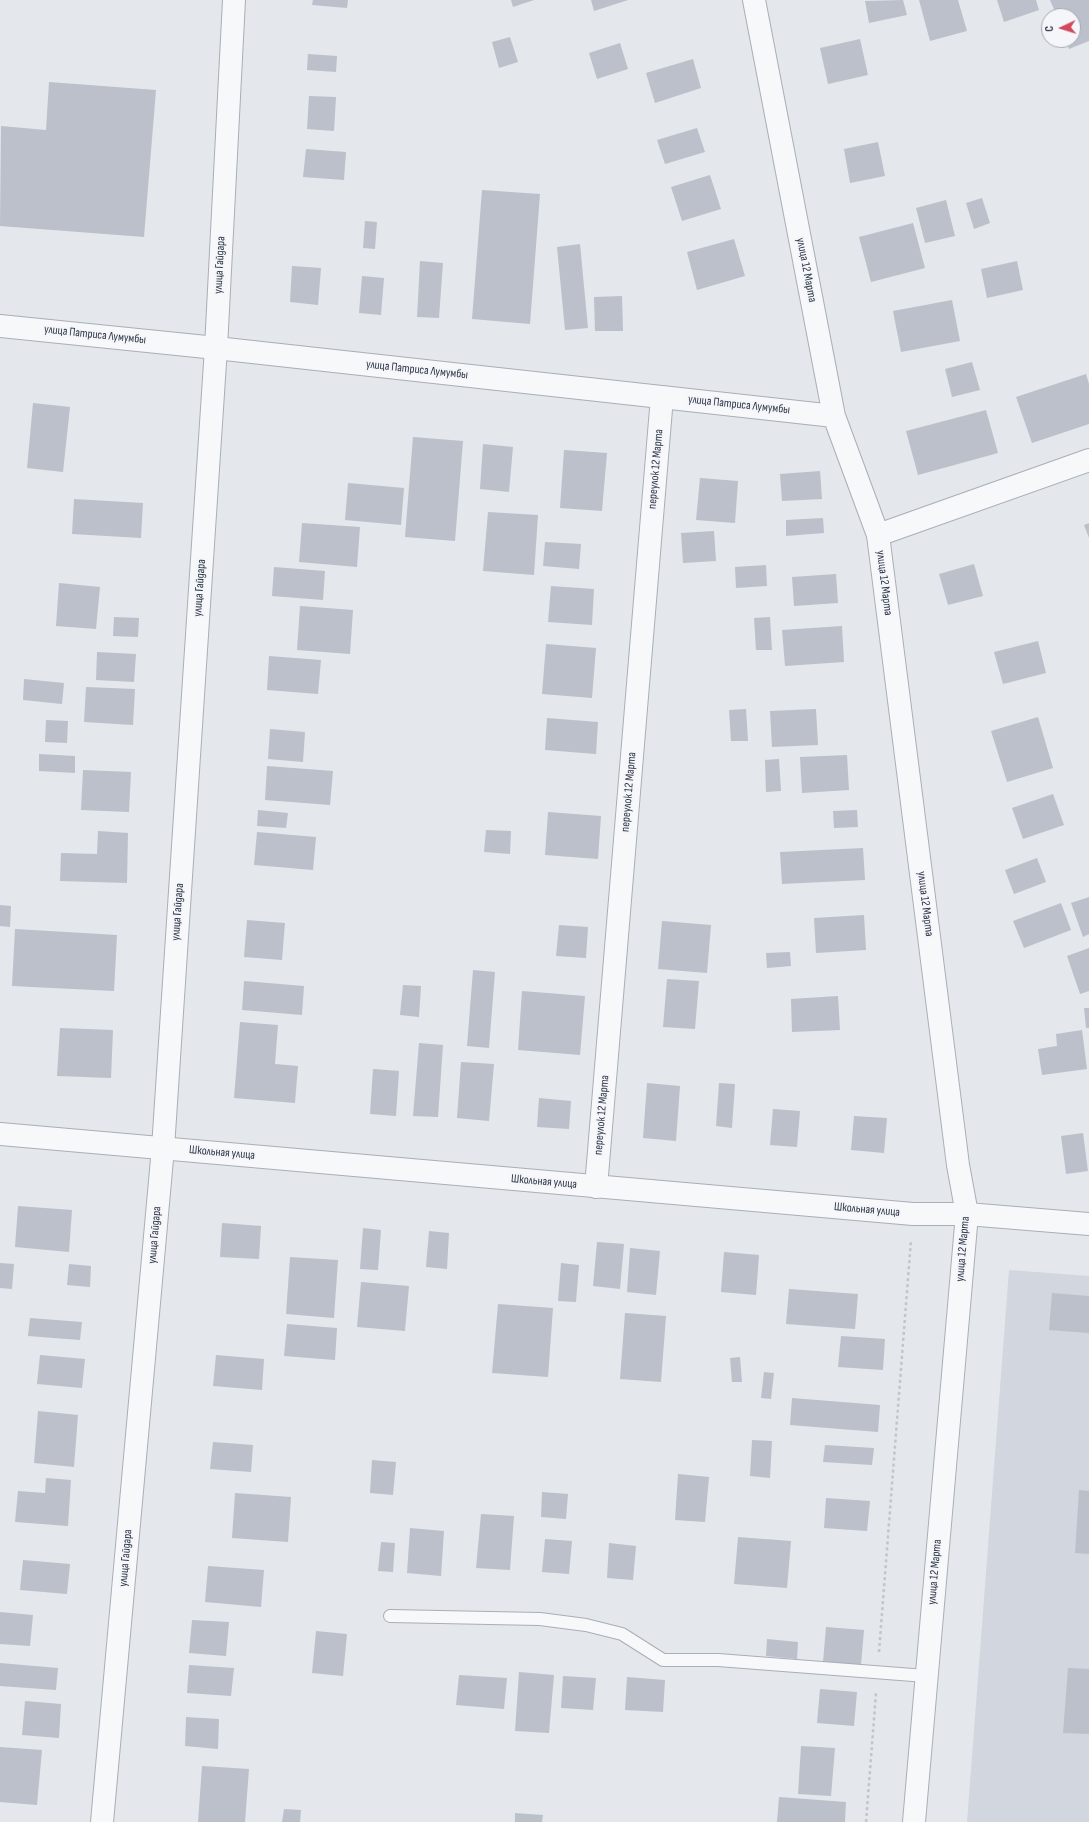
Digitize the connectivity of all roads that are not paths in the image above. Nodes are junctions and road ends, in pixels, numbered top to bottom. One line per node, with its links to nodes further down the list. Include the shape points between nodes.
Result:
1 (234, 0): 4 (street, улица Гайдара)
2 (754, 0): 6 (street, улица 12 Марта)
3 (0, 326): 4 (street, улица Патриса Лумумбы)
4 (216, 348): 5 (street, улица Патриса Лумумбы); 10 (street, улица Гайдара)
5 (662, 397): 6 (street, улица Патриса Лумумбы); 11 (street, переулок 12 Марта)
6 (834, 416): 8 (street, улица 12 Марта)
7 (1089, 460): 8 (street)
8 (878, 535): 12 (street, улица 12 Марта, via 958,1165)
9 (0, 1134): 10 (street, Школьная улица)
10 (163, 1148): 11 (street, Школьная улица); 16 (street, улица Гайдара)
11 (596, 1187): 12 (street, Школьная улица, via 913,1214)
12 (967, 1214): 13 (street, Школьная улица); 15 (street, улица 12 Марта)
13 (1089, 1224)
14 (390, 1616): 15 (lane, via 540,1619 586,1625 622,1634 663,1660 718,1660)
15 (926, 1676): 17 (street, улица 12 Марта)
16 (102, 1822)
17 (914, 1822)

